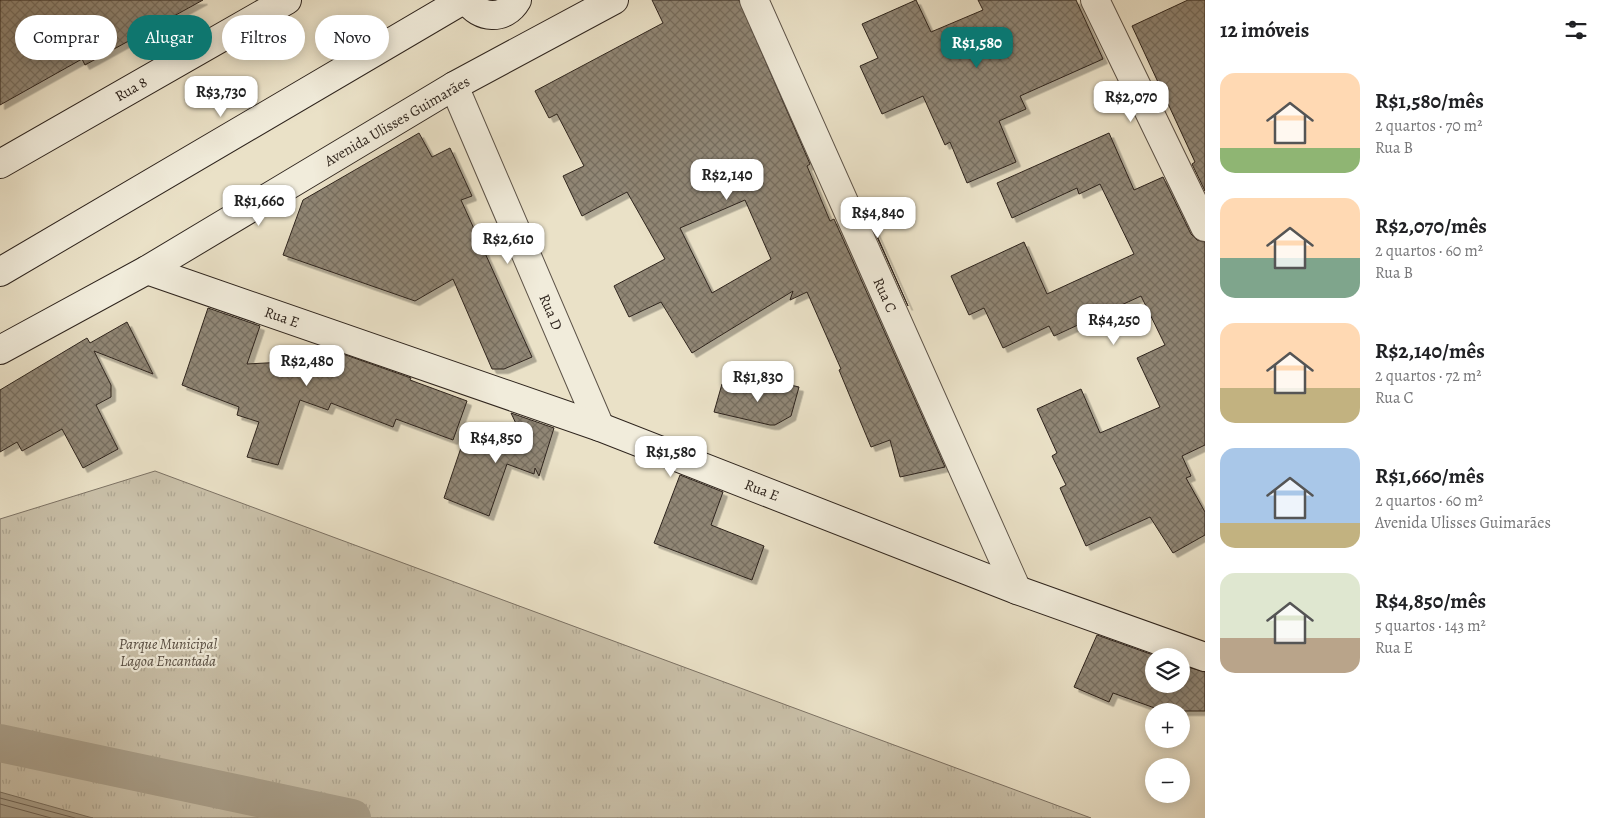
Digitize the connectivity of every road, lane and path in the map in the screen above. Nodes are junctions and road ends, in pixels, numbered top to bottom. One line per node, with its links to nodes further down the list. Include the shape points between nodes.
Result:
1 (287, 0): 9 (street, Rua 8)
2 (465, 0): 6 (street, via 478,12 487,15); 12 (street)
3 (614, 0): 7 (street, Avenida Ulisses Guimarães)
4 (754, 0): 15 (street, Rua C)
5 (1095, 0): 10 (street)
6 (509, 7): 7 (street)
7 (520, 51): 8 (street, Avenida Ulisses Guimarães)
8 (454, 86): 11 (street, Avenida Ulisses Guimarães); 14 (street, Rua D)
9 (0, 164)
10 (1205, 227)
11 (146, 270): 13 (street, Avenida Ulisses Guimarães); 14 (street, Rua E)
12 (0, 272)
13 (0, 350)
14 (600, 428): 15 (street, Rua E)
15 (1017, 590): 16 (street, Rua E)
16 (1205, 656)

